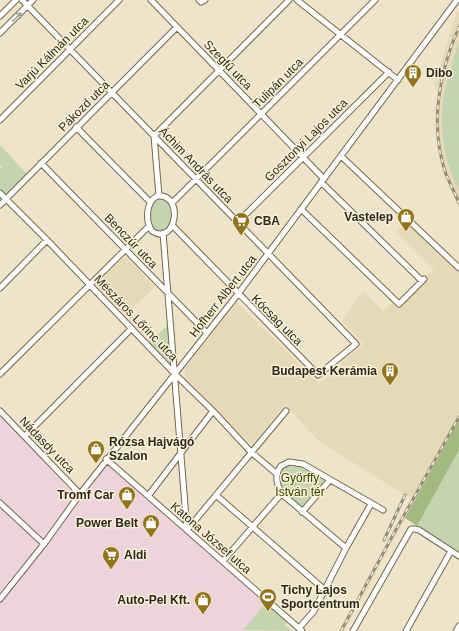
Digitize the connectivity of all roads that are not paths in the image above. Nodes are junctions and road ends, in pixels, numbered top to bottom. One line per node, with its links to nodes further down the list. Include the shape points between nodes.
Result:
1 (16, 0): 11 (street)
2 (22, 0): 10 (street, Áchim András utca)
3 (34, 0): 10 (street)
4 (119, 0): 15 (street, Varjú Kálmán utca)
5 (151, 0): 12 (street, Szegfű utca)
6 (290, 0): 16 (street)
7 (297, 0): 14 (street)
8 (375, 0): 14 (street, Tulipán utca)
9 (456, 2): 18 (street, Hofherr Albert utca)
10 (27, 6): 13 (street, one-way to 10); 15 (street, Áchim András utca)
11 (0, 16)
12 (177, 27): 16 (street, Szegfű utca); 19 (street, Pákozd utca)
13 (0, 33)
14 (341, 35): 17 (street); 20 (street, Tulipán utca)
15 (70, 50): 19 (street, Áchim András utca); 21 (street, Varjú Kálmán utca)
16 (220, 70): 20 (street, Szegfű utca); 23 (street)
17 (389, 72): 18 (street); 25 (street, Gosztonyi Lajos utca)
18 (398, 80): 24 (street, Hofherr Albert utca)
19 (111, 93): 22 (street, Pákozd utca); 23 (street, Áchim András utca)
20 (262, 114): 25 (street, Szegfű utca); 27 (street, Tulipán utca)
21 (0, 120)
22 (76, 127): 26 (street, Pákozd utca); 32 (street)
23 (154, 136): 27 (street, Áchim András utca); 30 (street)
24 (341, 156): 28 (street, Hofherr Albert utca); 43 (street)
25 (303, 157): 28 (street, Szegfű utca); 36 (street, Gosztonyi Lajos utca)
26 (41, 163): 31 (street, Pákozd utca); 41 (street, Benczúr utca)
27 (195, 179): 33 (street, Tulipán utca); 36 (street, Áchim András utca)
28 (323, 180): 35 (street, Hofherr Albert utca); 35 (street, Szegfű utca, via 423,280 399,304)
29 (0, 193): 31 (street, Mészáros Lőrinc utca)
30 (159, 196): 32 (street); 33 (street, via 167,198)
31 (6, 199): 34 (street, Pákozd utca); 40 (street, Mészáros Lőrinc utca)
32 (150, 202): 38 (street)
33 (172, 203): 37 (street)
34 (0, 204)
35 (301, 209): 42 (street, Hofherr Albert utca)
36 (237, 223): 42 (street, Áchim András utca)
37 (172, 225): 39 (street, via 170,230); 47 (street, Kócsag utca)
38 (149, 226): 39 (street, via 154,233); 41 (street)
39 (163, 233): 46 (street)
40 (47, 240): 44 (street, Mészáros Lőrinc utca); 45 (street)
41 (125, 250): 44 (street); 46 (street, Benczúr utca)
42 (268, 254): 47 (street, Hofherr Albert utca); 52 (street, Áchim András utca, via 356,344)
43 (459, 268)
44 (89, 285): 48 (street, Mészáros Lőrinc utca); 50 (street)
45 (0, 288)
46 (168, 294): 49 (street, Benczúr utca); 51 (street)
47 (238, 294): 49 (street, Hofherr Albert utca); 52 (street, Kócsag utca)
48 (131, 329): 51 (street, Mészáros Lőrinc utca); 56 (street)
49 (207, 333): 51 (street, Hofherr Albert utca)
50 (0, 374)
51 (175, 374): 54 (street, Mészáros Lőrinc utca); 58 (street); 59 (street, Hofherr Albert utca)
52 (318, 376)
53 (0, 411): 56 (street, Nádasdy utca)
54 (213, 411): 57 (street, Mészáros Lőrinc utca); 58 (street)
55 (286, 411): 57 (street)
56 (25, 436): 63 (street, Nádasdy utca)
57 (251, 452): 60 (street, Mészáros Lőrinc utca); 64 (street)
58 (181, 453): 65 (street); 71 (street)
59 (106, 460): 63 (street, Hofherr Albert utca); 65 (street, Katona József utca)
60 (277, 474): 61 (street, via 282,464 296,462); 62 (street)
61 (330, 480): 67 (street); 69 (street)
62 (282, 493): 69 (street); 70 (street)
63 (80, 494): 72 (street, Hofherr Albert utca)
64 (216, 495): 70 (street); 71 (street)
65 (148, 496): 71 (street, Katona József utca)
66 (0, 503): 72 (street)
67 (371, 504): 68 (street); 73 (street)
68 (383, 510)
69 (302, 512): 73 (street)
70 (252, 528): 76 (street); 77 (street)
71 (187, 530): 76 (street, Katona József utca)
72 (44, 544): 78 (street, Hofherr Albert utca)
73 (346, 548): 77 (street)
74 (451, 551): 75 (street); 81 (street, via 413,528); 82 (street)
75 (459, 556)
76 (223, 561): 80 (street, Katona József utca)
77 (326, 591): 80 (street)
78 (0, 599)
79 (459, 626): 83 (street)
80 (301, 630)
81 (353, 631)
82 (406, 631)
83 (456, 631)

